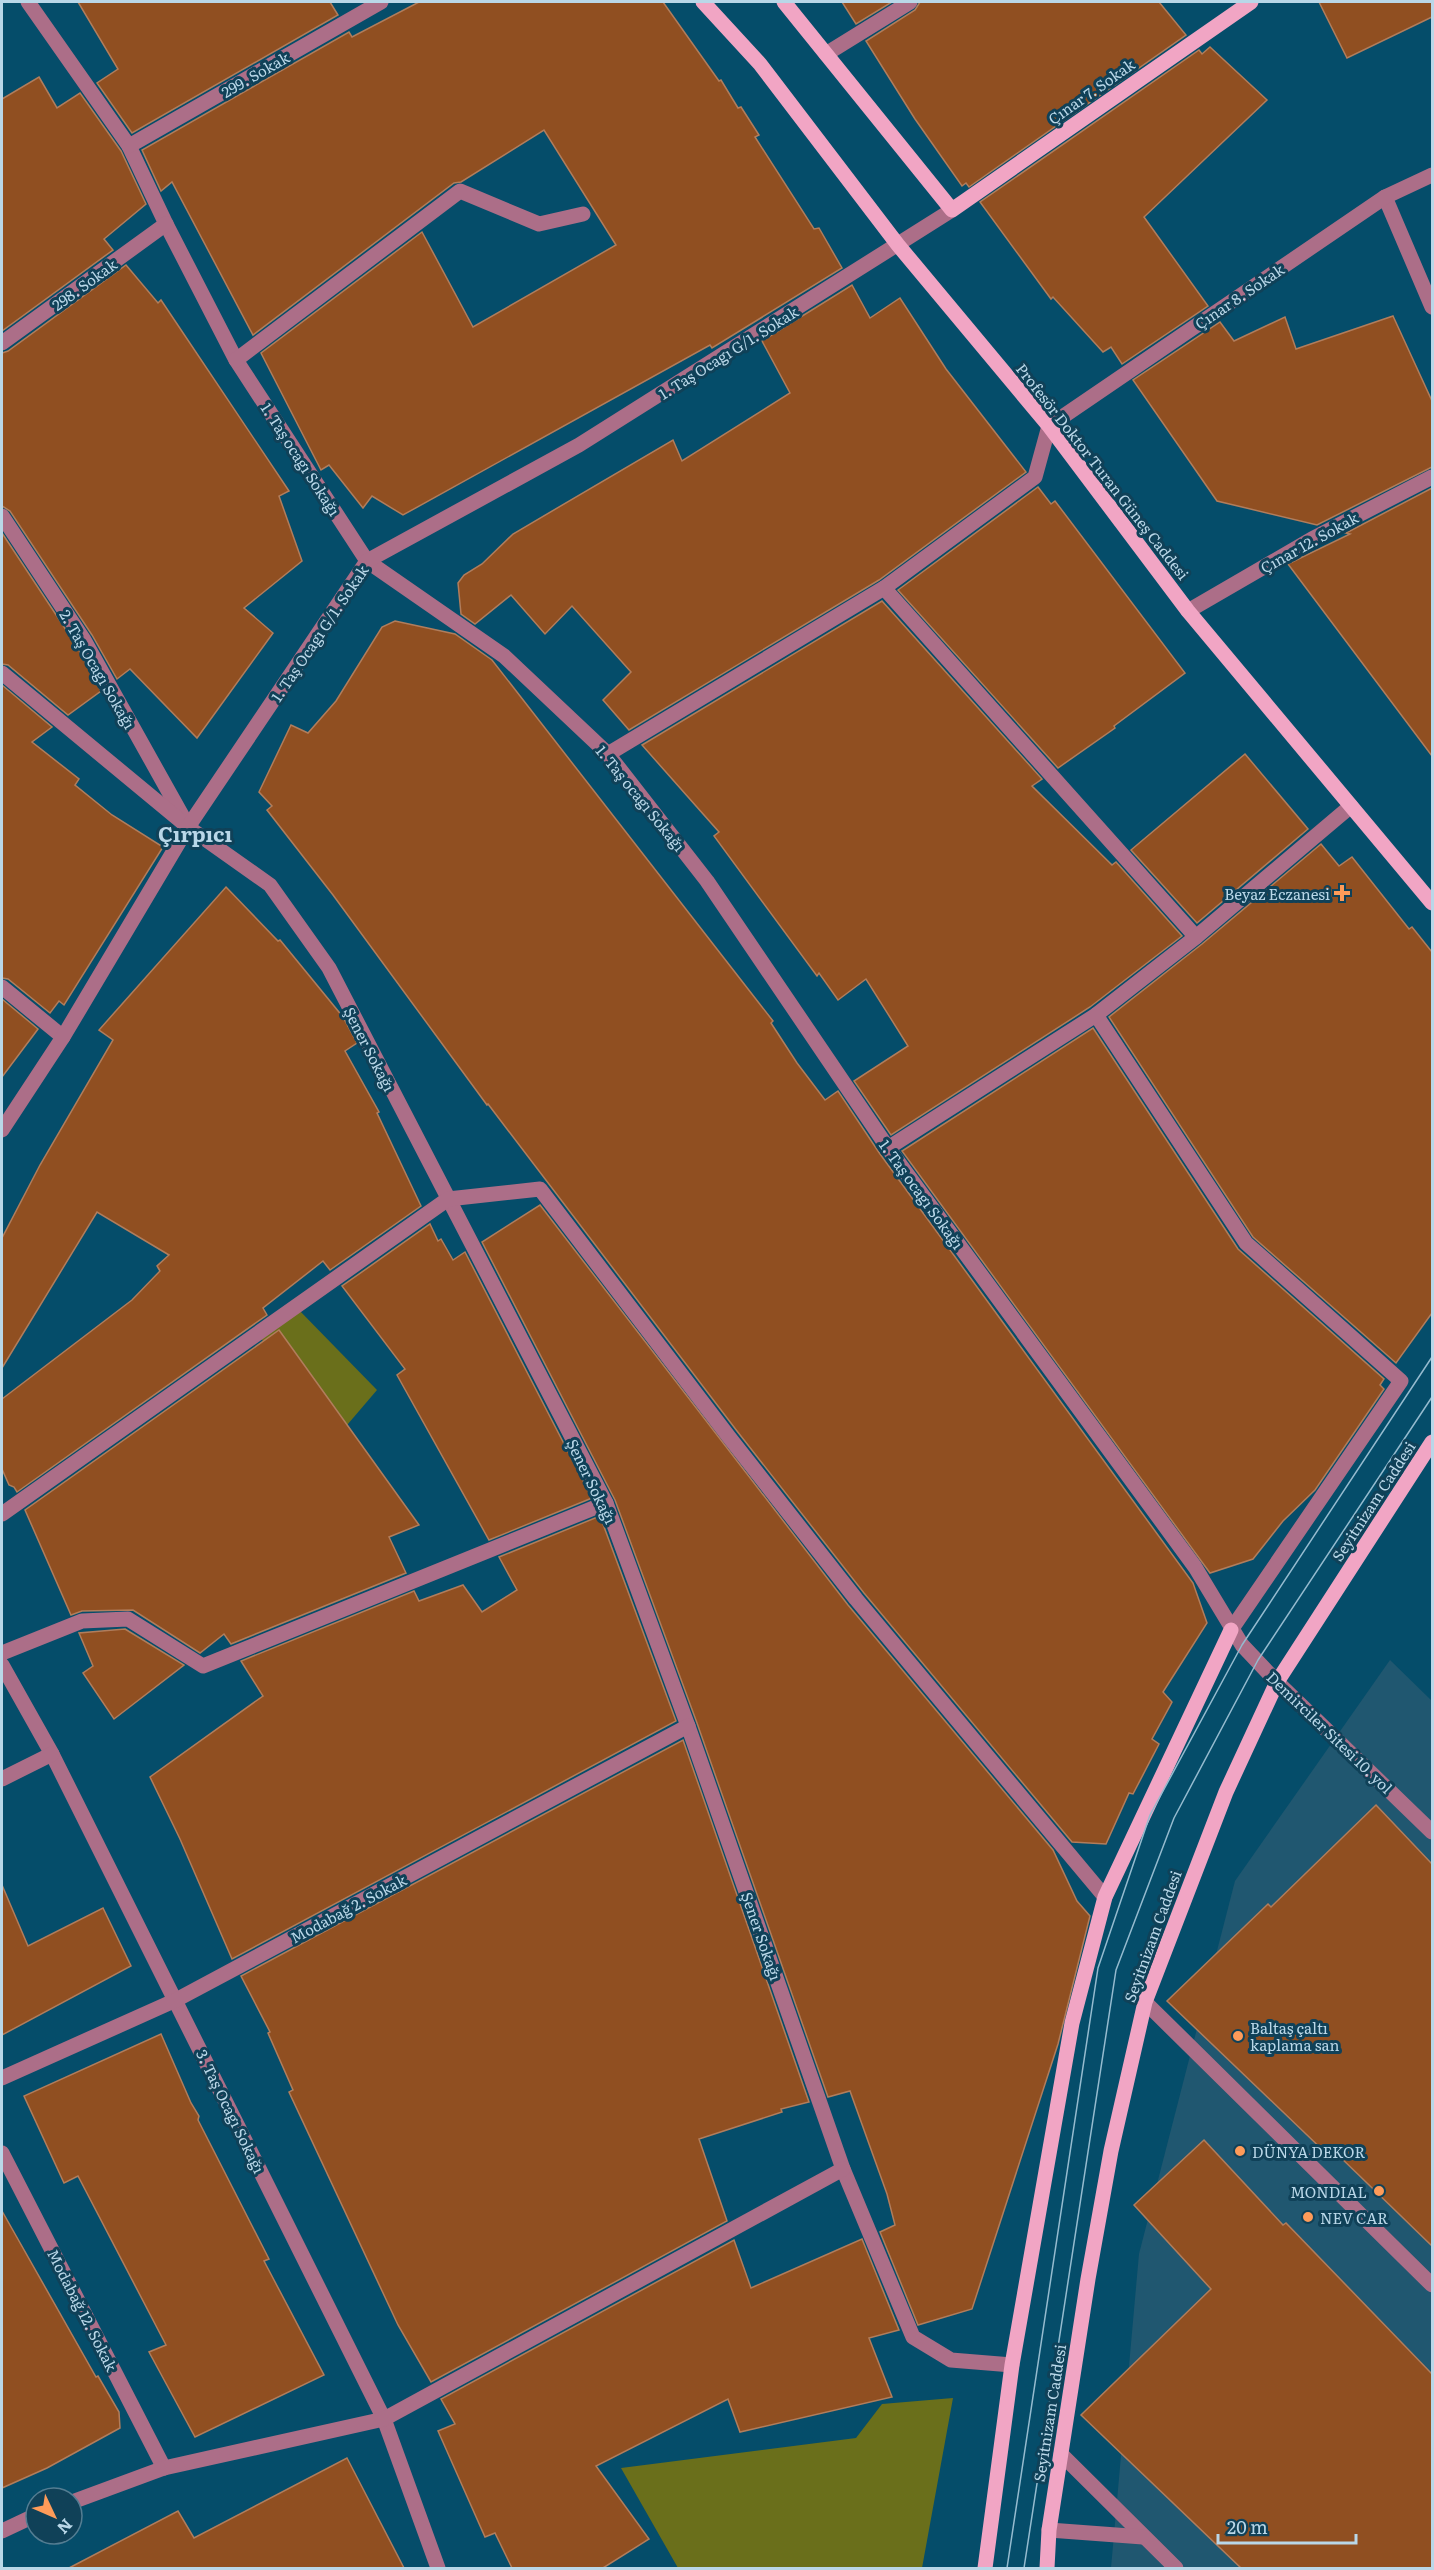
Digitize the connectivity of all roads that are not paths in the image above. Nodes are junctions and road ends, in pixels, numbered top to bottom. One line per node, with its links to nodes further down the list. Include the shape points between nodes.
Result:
1 (28, 2): 8 (street, 1. Taş ocagı Sokağı)
2 (381, 2): 8 (street, 299. Sokak)
3 (704, 2): 14 (main road, Profesör Doktor Turan Güneş Caddesi, via 760,64)
4 (784, 2): 7 (main road)
5 (910, 2): 7 (street)
6 (1251, 2): 11 (main road, Çınar 7. Sokak)
7 (826, 54): 11 (main road)
8 (129, 146): 13 (street, 1. Taş ocagı Sokağı)
9 (1432, 174): 10 (street, Çınar 8. Sokak)
10 (1385, 197): 15 (street); 18 (street, Çınar 8. Sokak)
11 (952, 210): 14 (street, 1. Taş Ocagı G/1. Sokak)
12 (583, 214): 17 (street, via 539,224 460,190)
13 (166, 224): 16 (street, 298. Sokak); 17 (street, 1. Taş ocagı Sokağı)
14 (897, 245): 18 (main road, Profesör Doktor Turan Güneş Caddesi); 21 (street, 1. Taş Ocagı G/1. Sokak, via 579,444)
15 (1432, 307)
16 (2, 344)
17 (236, 360): 21 (street, 1. Taş ocagı Sokağı)
18 (1049, 426): 22 (street, via 1035,477); 23 (main road, Profesör Doktor Turan Güneş Caddesi)
19 (1432, 477): 23 (street, Çınar 12. Sokak, via 1312,539)
20 (2, 516): 27 (street, 2. Taş Ocagı Sokağı, via 84,640)
21 (367, 561): 25 (street, 1. Taş ocagı Sokağı, via 504,656); 27 (street, 1. Taş Ocagı G/1. Sokak)
22 (885, 588): 25 (street); 29 (street)
23 (1188, 611): 26 (main road, Profesör Doktor Turan Güneş Caddesi)
24 (2, 673): 27 (street, Şener Sokağı)
25 (608, 754): 34 (street, 1. Taş ocagı Sokağı, via 707,881)
26 (1351, 806): 28 (main road, Profesör Doktor Turan Güneş Caddesi); 29 (street)
27 (188, 827): 32 (street, 1. Taş Ocagı G/1. Sokak); 35 (street, Şener Sokağı, via 270,885 329,968)
28 (1432, 903)
29 (1196, 937): 31 (street)
30 (2, 987): 32 (street)
31 (1096, 1016): 34 (street); 39 (street, via 1246,1243 1401,1381)
32 (63, 1037): 33 (street, 1. Taş Ocagı G/1. Sokak)
33 (2, 1130)
34 (888, 1148): 39 (street, 1. Taş ocagı Sokağı, via 1195,1567)
35 (448, 1199): 37 (street, Şener Sokağı); 38 (street); 47 (street, via 540,1189 856,1599)
36 (1432, 1442): 42 (main road, Seyitnizam Caddesi)
37 (606, 1503): 40 (street, via 204,1666 128,1619 82,1621); 43 (street, Şener Sokağı)
38 (2, 1514)
39 (1231, 1630): 42 (street, Demirciler Sitesi 10. yol); 47 (main road)
40 (2, 1653)
41 (2, 1665): 44 (street, 3. Taş Ocagı Sokağı)
42 (1277, 1682): 46 (street, Demirciler Sitesi 10. yol); 49 (main road, Seyitnizam Caddesi, via 1226,1792)
43 (688, 1725): 48 (street, Modabağ 2. Sokak); 52 (street, Şener Sokağı)
44 (52, 1754): 45 (street); 48 (street, 3. Taş Ocagı Sokağı)
45 (2, 1779)
46 (1432, 1832)
47 (1105, 1897): 54 (main road, via 1072,2023)
48 (176, 2000): 50 (street, Modabağ 2. Sokak); 55 (street, 3. Taş Ocagı Sokağı)
49 (1145, 2001): 53 (street); 56 (main road, Seyitnizam Caddesi, via 1111,2151)
50 (2, 2078)
51 (2, 2152): 57 (street, Modabağ 12. Sokak)
52 (843, 2169): 54 (street, Şener Sokağı, via 913,2337 951,2360); 55 (street)
53 (1432, 2284)
54 (1012, 2365): 64 (main road)
55 (384, 2419): 57 (street); 63 (street, 3. Taş Ocagı Sokağı)
56 (1061, 2454): 60 (main road, Seyitnizam Caddesi); 62 (street)
57 (164, 2468): 58 (street)
58 (84, 2498)
59 (24, 2521): 61 (street)
60 (1049, 2530): 62 (street); 65 (main road, Seyitnizam Caddesi)
61 (2, 2531)
62 (1143, 2536): 66 (street)
63 (438, 2568)
64 (985, 2568)
65 (1047, 2568)
66 (1176, 2568)

